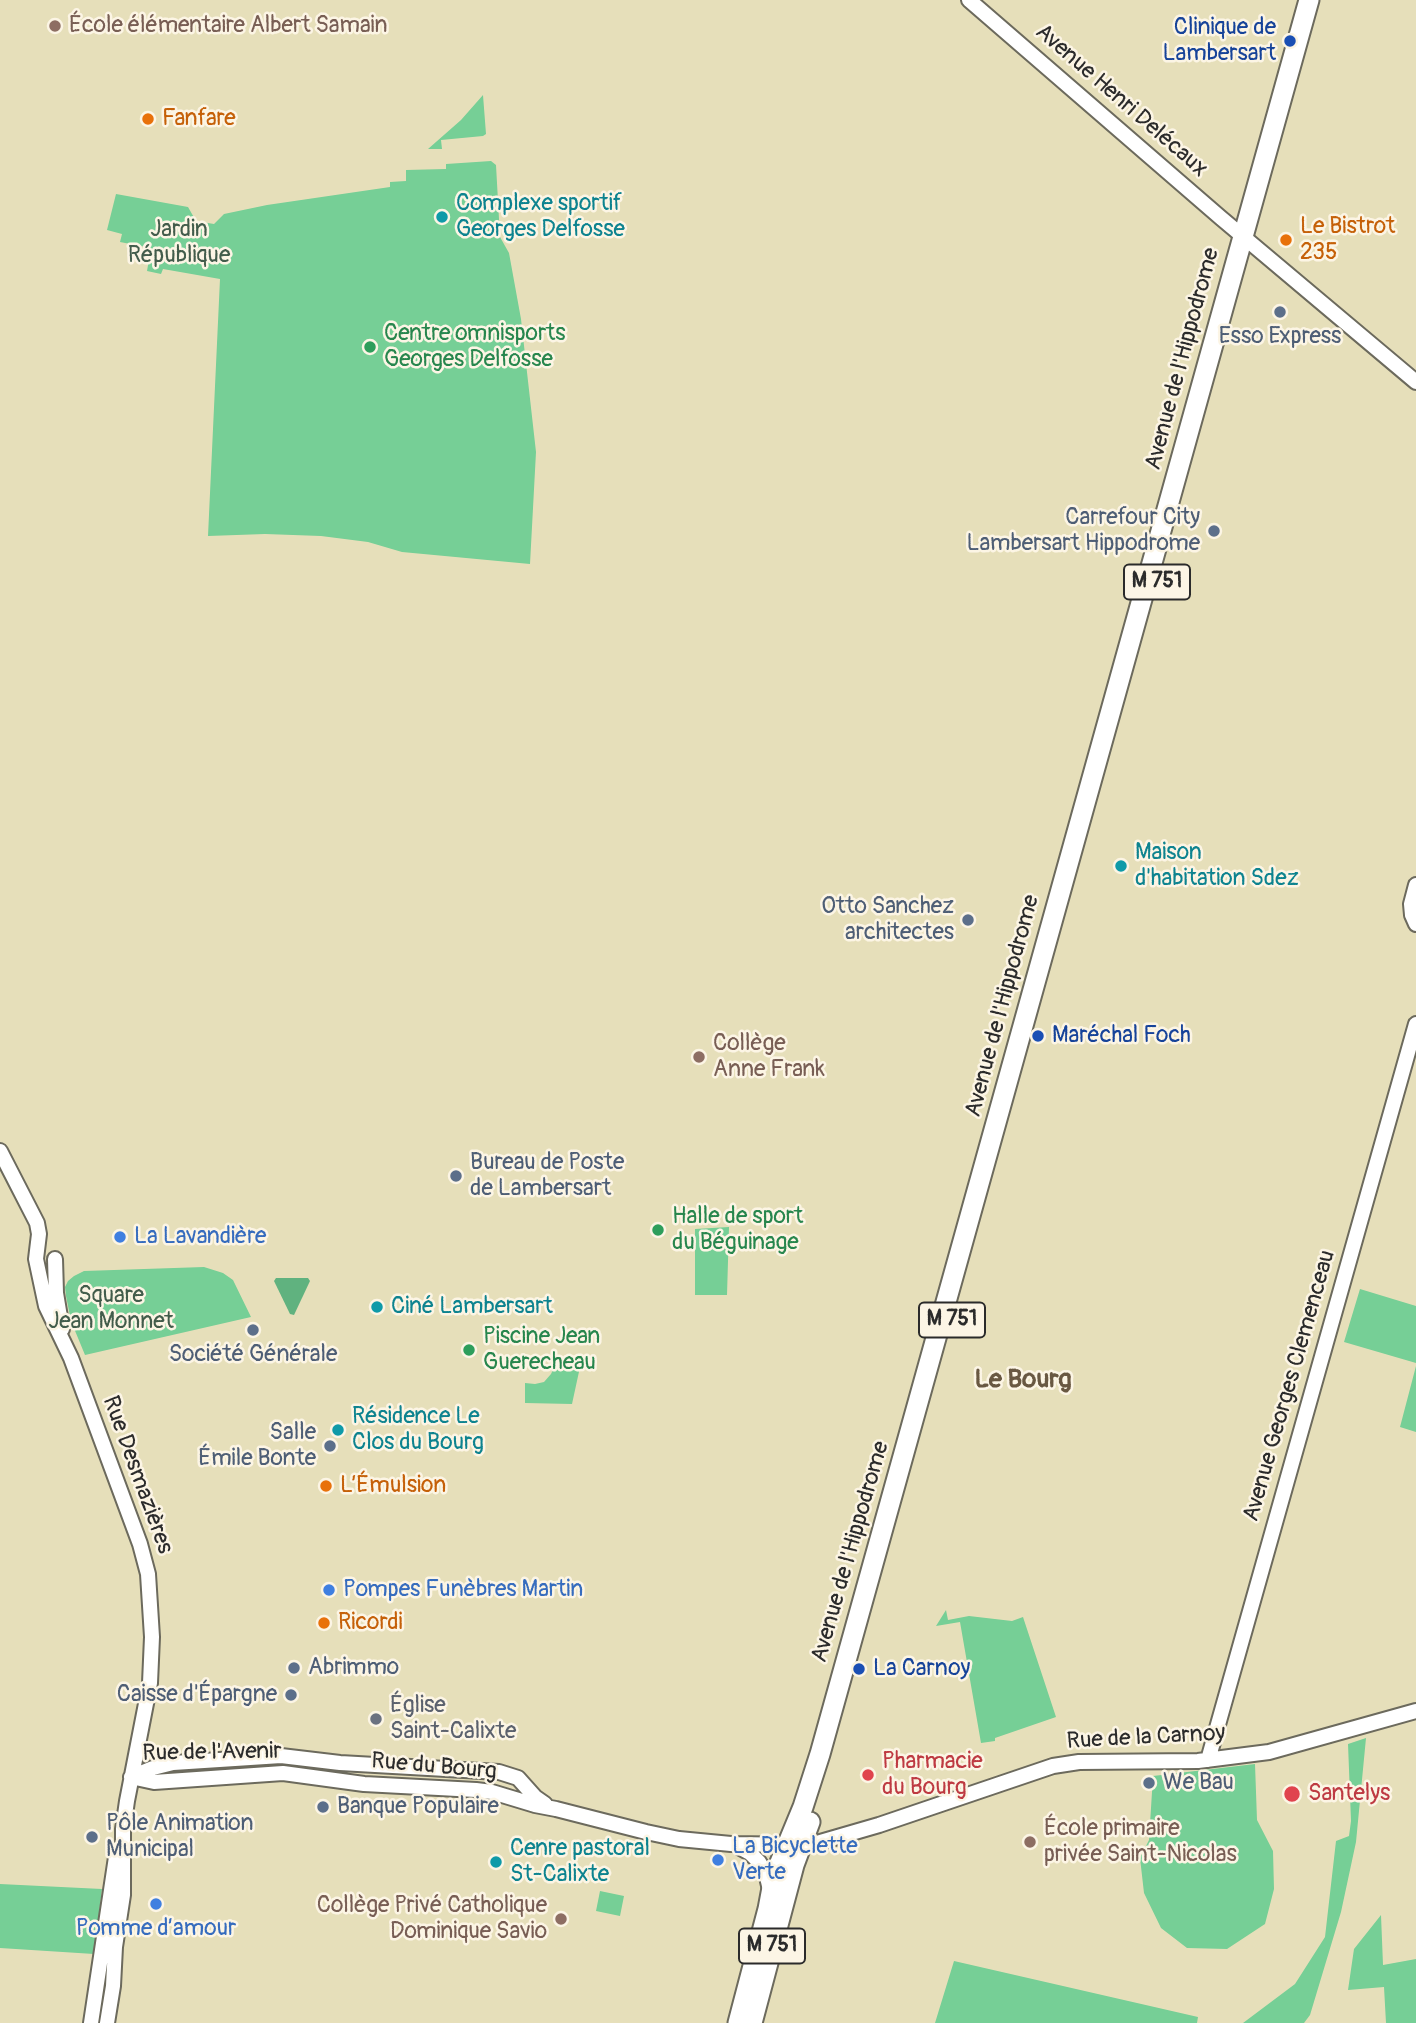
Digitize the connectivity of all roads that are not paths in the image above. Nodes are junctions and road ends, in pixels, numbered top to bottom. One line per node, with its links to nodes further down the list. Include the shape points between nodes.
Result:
1 (969, 0): 4 (street, Avenue Henri Delécaux)
2 (1309, 0): 4 (main road, Avenue de l'Hippodrome / M 751)
3 (1320, 0): 4 (main road, Avenue de l'Hippodrome / M 751)
4 (1247, 240): 5 (street, Avenue Henri Delécaux); 20 (main road, Avenue de l'Hippodrome / M 751)
5 (1416, 382)
6 (1416, 885): 7 (street, via 1411,904)
7 (1416, 924)
8 (1416, 1024): 14 (street, Avenue Georges Clemenceau)
9 (0, 1151): 11 (street, Rue Desmazières, via 37,1223 36,1259 46,1306)
10 (55, 1259): 11 (street, Rue Desmazières, via 57,1306)
11 (66, 1348): 16 (street, Rue Desmazières, via 148,1574 150,1683)
12 (1416, 1712): 14 (street, Rue de la Carnoy, via 1290,1748)
13 (308, 1759): 16 (street, Rue de l'Avenir, via 281,1756 173,1763); 17 (street, Rue du Bourg, via 499,1772 518,1778 535,1797)
14 (1208, 1760): 20 (street, Rue de la Carnoy, via 1059,1765 834,1839)
15 (306, 1776): 16 (street, Rue de l'Avenir, via 275,1773 154,1782); 17 (street, Rue du Bourg, via 373,1785 477,1790)
16 (131, 1777): 18 (street, Rue Desmazières)
17 (556, 1809): 19 (street, Rue du Bourg, via 656,1834)
18 (123, 1829): 22 (street, Rue Desmazières); 23 (street, Rue Desmazières, via 122,1895)
19 (731, 1844): 20 (street, Rue du Bourg); 21 (street, Rue du Bourg, via 759,1862 768,1879)
20 (794, 1846): 21 (main road, Avenue de l'Hippodrome / M 751, via 774,1877); 25 (main road, Avenue de l'Hippodrome / M 751, via 794,1865)
21 (770, 1899): 24 (main road, Avenue de l'Hippodrome / M 751)
22 (91, 2023)
23 (107, 2023)
24 (738, 2023)
25 (752, 2023)

